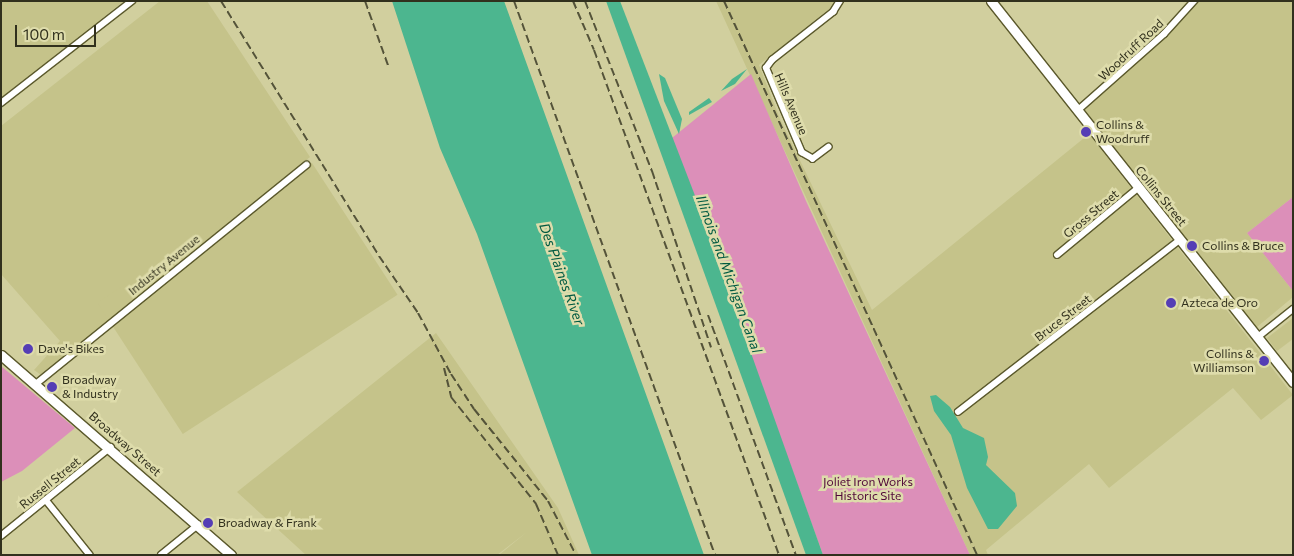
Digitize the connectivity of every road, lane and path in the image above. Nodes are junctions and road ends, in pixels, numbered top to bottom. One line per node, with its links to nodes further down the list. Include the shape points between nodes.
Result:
1 (132, 1): 5 (street)
2 (840, 1): 7 (street, Hills Avenue, via 833,12 766,68 802,153 813,159)
3 (991, 1): 6 (main road, Collins Street)
4 (1194, 1): 6 (street, Woodruff Road, via 1144,52)
5 (1, 104)
6 (1077, 111): 9 (main road, Collins Street)
7 (829, 147)
8 (306, 165): 16 (street, Industry Avenue)
9 (1138, 188): 10 (main road, Collins Street); 11 (street, Gross Street)
10 (1180, 240): 13 (main road, Collins Street); 17 (street, Bruce Street)
11 (1057, 255)
12 (1293, 309): 13 (street)
13 (1258, 337): 15 (main road, Collins Street)
14 (1, 355): 16 (main road, Broadway Street)
15 (1293, 382)
16 (36, 384): 18 (main road, Broadway Street)
17 (958, 412)
18 (110, 447): 19 (street, Russell Street); 20 (main road, Broadway Street)
19 (46, 500): 21 (street, Russell Street); 22 (street)
20 (198, 525): 23 (street); 24 (main road, Broadway Street)
21 (1, 536)
22 (90, 555)
23 (161, 555)
24 (231, 555)

